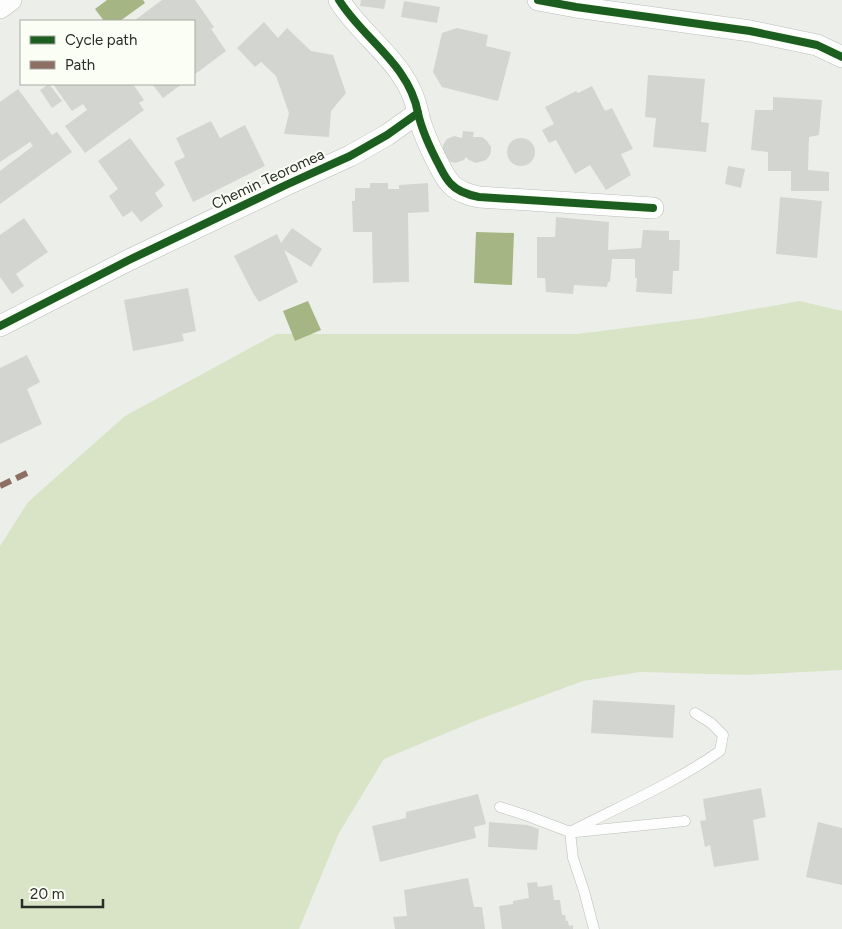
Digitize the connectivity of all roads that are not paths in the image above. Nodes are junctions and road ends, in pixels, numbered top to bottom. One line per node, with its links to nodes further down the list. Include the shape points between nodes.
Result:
1 (339, 0): 4 (street, via 398,68 411,89)
2 (538, 0): 3 (street, via 750,31 817,45)
3 (842, 57)
4 (418, 113): 5 (street, via 442,170 451,184 464,194); 6 (street, Chemin Teoromea, via 350,156 129,260)
5 (653, 208)
6 (0, 326)
7 (695, 713): 10 (lane, via 711,722 723,735 720,751 640,798)
8 (500, 807): 10 (lane)
9 (685, 821): 10 (lane)
10 (570, 832): 11 (lane, via 573,858)
11 (594, 929)

